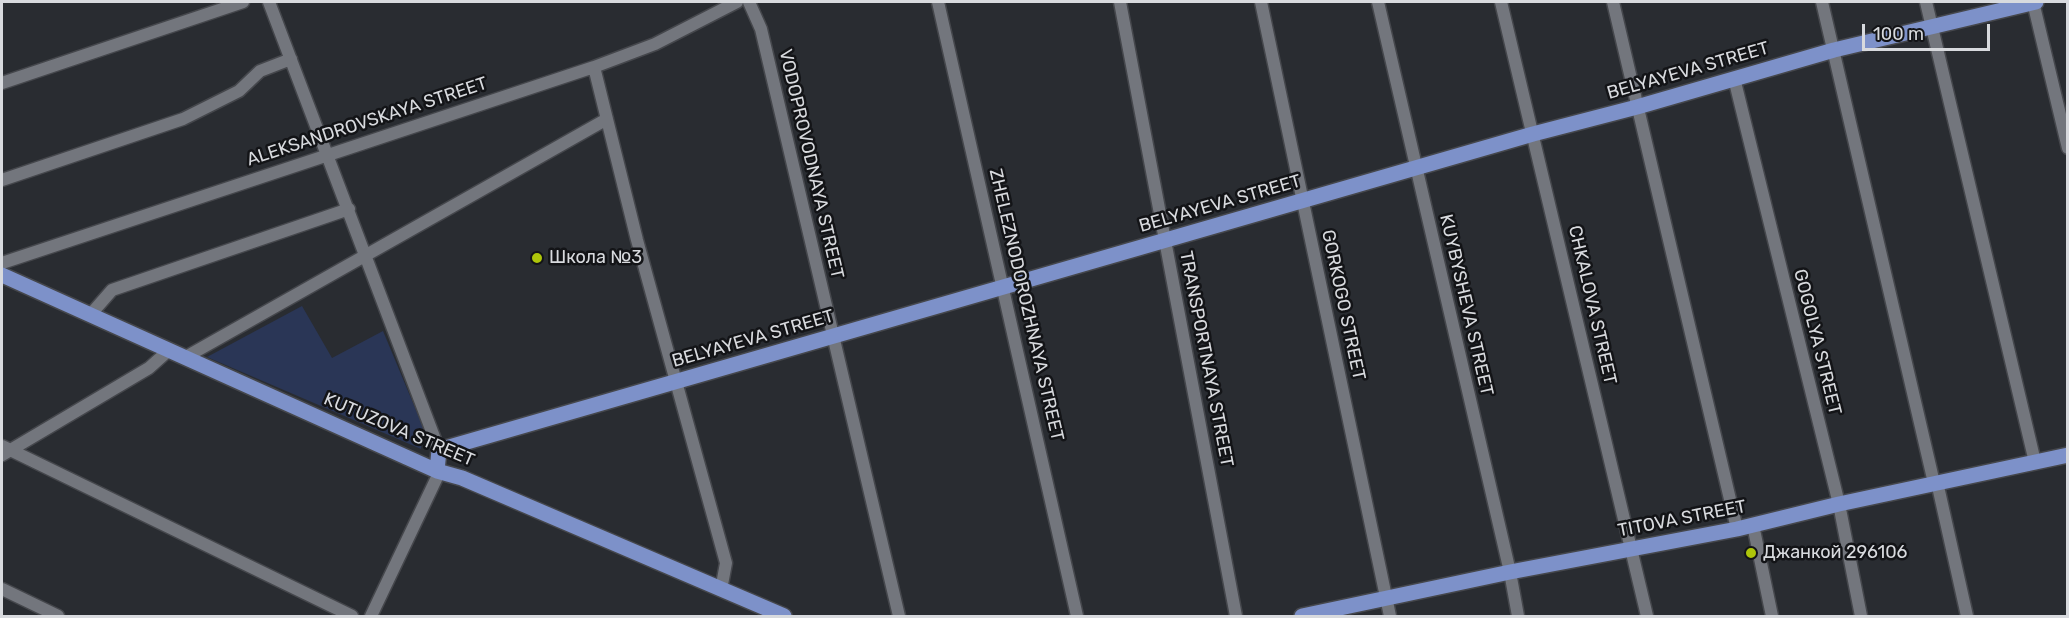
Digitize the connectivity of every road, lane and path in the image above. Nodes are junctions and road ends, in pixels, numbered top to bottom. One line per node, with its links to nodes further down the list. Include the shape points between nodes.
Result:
1 (243, 2): 19 (street)
2 (269, 2): 16 (street)
3 (737, 2): 17 (street, ALEKSANDROVSKAYA STREET, via 655,44)
4 (749, 2): 35 (street, VODOPROVODNAYA STREET, via 761,29)
5 (938, 2): 33 (street, ZHELEZNODOROZHNAYA STREET)
6 (1120, 2): 29 (street, TRANSPORTNAYA STREET)
7 (1261, 2): 27 (street, GORKOGO STREET)
8 (1378, 2): 25 (street, KUYBYSHEVA STREET)
9 (1501, 2): 22 (street, CHKALOVA STREET)
10 (1613, 2): 20 (street)
11 (1822, 2): 15 (street)
12 (1926, 2): 14 (street)
13 (2034, 2): 14 (main road, BELYAYEVA STREET); 23 (street)
14 (1933, 28): 15 (main road, BELYAYEVA STREET); 42 (street)
15 (1833, 50): 18 (main road, BELYAYEVA STREET); 44 (street)
16 (291, 59): 24 (street); 26 (street, via 260,71 239,91 183,119)
17 (594, 67): 21 (street); 24 (street, ALEKSANDROVSKAYA STREET)
18 (1734, 78): 20 (main road, BELYAYEVA STREET); 45 (street, GOGOLYA STREET)
19 (2, 83)
20 (1637, 107): 22 (main road, BELYAYEVA STREET); 47 (street)
21 (607, 119): 30 (street); 38 (street)
22 (1533, 134): 25 (main road, BELYAYEVA STREET); 48 (street, CHKALOVA STREET)
23 (2067, 148)
24 (327, 154): 28 (street); 31 (street, ALEKSANDROVSKAYA STREET)
25 (1415, 168): 27 (main road, BELYAYEVA STREET); 49 (street, KUYBYSHEVA STREET)
26 (2, 180)
27 (1303, 200): 29 (main road, BELYAYEVA STREET); 52 (street, GORKOGO STREET)
28 (349, 209): 30 (street); 34 (street, via 111,290)
29 (1166, 240): 33 (main road, BELYAYEVA STREET); 59 (street, TRANSPORTNAYA STREET)
30 (367, 256): 37 (street); 40 (street)
31 (2, 262)
32 (2, 275): 34 (main road, KUTUZOVA STREET)
33 (1004, 286): 35 (main road, BELYAYEVA STREET); 58 (street, ZHELEZNODOROZHNAYA STREET)
34 (91, 314): 36 (main road, KUTUZOVA STREET)
35 (834, 336): 38 (main road, BELYAYEVA STREET); 57 (street, VODOPROVODNAYA STREET)
36 (168, 351): 37 (main road, KUTUZOVA STREET); 39 (street, via 149,368)
37 (184, 358): 43 (main road, KUTUZOVA STREET)
38 (675, 381): 40 (main road, BELYAYEVA STREET); 51 (street, via 726,563)
39 (4, 450): 54 (street)
40 (439, 450): 43 (main road)
41 (2067, 455): 42 (main road, TITOVA STREET)
42 (2035, 462): 44 (main road, TITOVA STREET)
43 (438, 471): 51 (main road, KUTUZOVA STREET); 55 (street)
44 (1935, 483): 45 (main road, TITOVA STREET); 66 (street)
45 (1839, 504): 46 (main road, TITOVA STREET); 65 (street, GOGOLYA STREET)
46 (1753, 525): 47 (main road, TITOVA STREET); 64 (street)
47 (1737, 529): 48 (main road, TITOVA STREET)
48 (1632, 548): 49 (main road, TITOVA STREET); 63 (street, CHKALOVA STREET)
49 (1510, 572): 52 (main road, TITOVA STREET); 62 (street, KUYBYSHEVA STREET)
50 (2, 589): 53 (street)
51 (722, 590): 56 (main road, KUTUZOVA STREET)
52 (1387, 599): 60 (main road, TITOVA STREET); 61 (street, GORKOGO STREET)
53 (58, 616)
54 (352, 616)
55 (371, 616)
56 (784, 616)
57 (899, 616)
58 (1077, 616)
59 (1236, 616)
60 (1302, 616)
61 (1390, 616)
62 (1518, 616)
63 (1647, 616)
64 (1772, 616)
65 (1861, 616)
66 (1967, 616)

